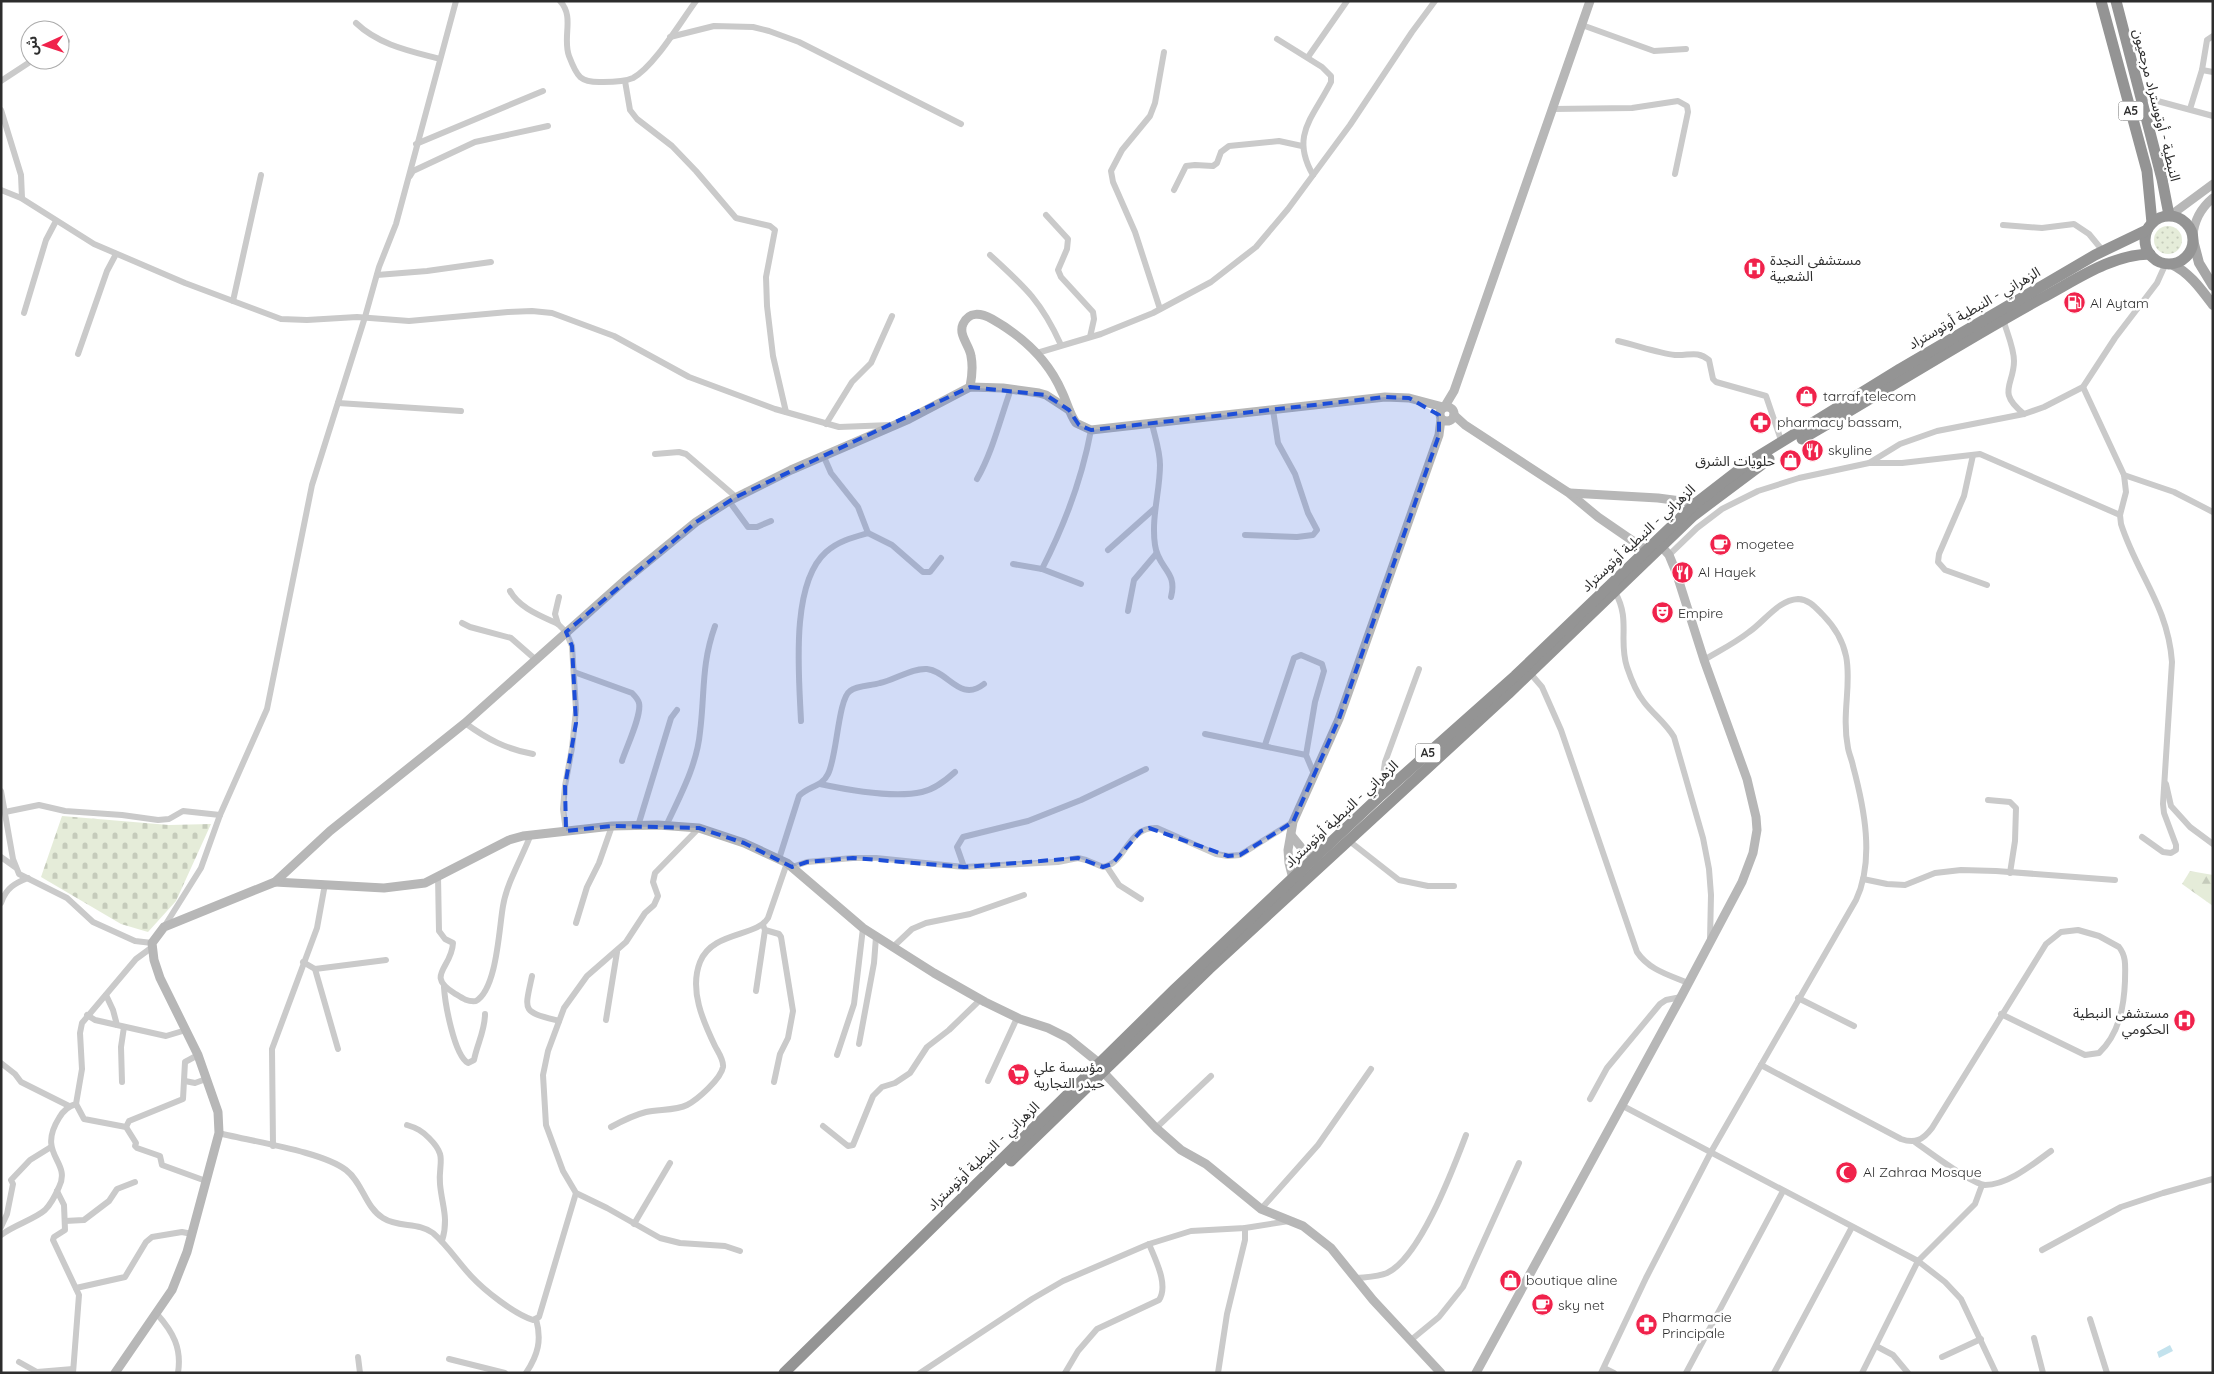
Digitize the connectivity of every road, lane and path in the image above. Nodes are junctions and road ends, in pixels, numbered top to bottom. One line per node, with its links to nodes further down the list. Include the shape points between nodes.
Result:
1 (456, 1): 17 (street)
2 (560, 1): 22 (street, via 568,12 568,54 578,76 594,82)
3 (696, 1): 12 (street)
4 (1347, 1): 16 (street)
5 (1435, 1): 35 (street)
6 (1590, 1): 10 (street)
7 (2101, 1): 46 (highway, النبطية - أوتوستراد مرجعيون / A5, via 2147,170)
8 (2116, 1): 24 (highway, النبطية - أوتوستراد مرجعيون / A5)
9 (356, 23): 17 (street, via 378,40)
10 (1582, 25): 14 (street, via 1654,51); 25 (street)
11 (2213, 36): 19 (street, via 2207,40)
12 (670, 37): 22 (street, via 639,74); 29 (street, via 724,26 769,31 799,42)
13 (1277, 39): 16 (street)
14 (1686, 49)
15 (1164, 52): 58 (street, via 1150,116 1122,150 1111,171 1136,232)
16 (1308, 57): 32 (street, via 1328,71 1332,80 1304,131)
17 (440, 59): 31 (street)
18 (20, 69): 21 (street)
19 (2202, 70): 20 (street); 26 (street)
20 (2213, 72)
21 (1, 81)
22 (625, 81): 75 (street, via 632,114 672,146 736,218 775,230 766,297 773,356)
23 (543, 91): 31 (street)
24 (2139, 96): 26 (street); 43 (highway, النبطية - أوتوستراد مرجعيون / A5)
25 (1553, 109): 33 (street, via 1632,108 1682,102 1688,112); 76 (street)
26 (2190, 109): 28 (street)
27 (1, 110): 40 (street, via 21,175)
28 (2213, 116)
29 (961, 124)
30 (548, 126): 36 (street, via 475,142 413,171)
31 (416, 144): 36 (street)
32 (1302, 146): 35 (street); 39 (street, via 1279,141 1229,146 1213,166 1186,166)
33 (1675, 174)
34 (261, 175): 56 (street)
35 (1313, 175): 58 (street, via 1256,247 1211,282)
36 (406, 181): 54 (street, via 396,224)
37 (2213, 184): 43 (street)
38 (1, 190): 40 (street)
39 (1174, 190)
40 (22, 198): 44 (street)
41 (2213, 198): 47 (street, via 2194,224)
42 (1046, 215): 63 (street, via 1067,236 1067,249 1058,270 1093,312)
43 (2170, 216): 46 (highway, A5, via 2162,216); 47 (highway, via 2181,218 2189,226)
44 (56, 222): 49 (street); 59 (street, via 46,240)
45 (2004, 225): 48 (street, via 2042,228 2074,224 2089,234)
46 (2150, 226): 48 (highway, الزهراني - النبطية أوتوستراد / A5); 50 (highway, A5, via 2145,238)
47 (2193, 238): 53 (highway, via 2186,256); 55 (main road, via 2199,263)
48 (2103, 251): 82 (highway, الزهراني - النبطية أوتوستراد / A5, via 1900,369)
49 (116, 254): 56 (street); 67 (street)
50 (2150, 254): 53 (highway); 62 (highway, الزهراني - النبطية أوتوستراد / A5, via 2126,256 2103,265)
51 (990, 255): 65 (street, via 1032,294)
52 (491, 262): 54 (street)
53 (2168, 263): 57 (main road, via 2191,278); 70 (street)
54 (377, 275): 61 (street)
55 (2213, 286)
56 (233, 301): 61 (street, via 281,320)
57 (2213, 305)
58 (1160, 309): 63 (street)
59 (24, 313)
60 (892, 316): 78 (street, via 871,363 852,382)
61 (366, 317): 71 (street); 75 (street, via 409,321 516,312 552,313 614,336 689,377)
62 (2003, 319): 77 (street, via 2014,358 2008,383 2009,398); 100 (highway, الزهراني - النبطية أوتوستراد / A5, via 1772,456 1693,516)
63 (1090, 337): 65 (street)
64 (1618, 341): 82 (street, via 1676,355 1701,355 1709,360 1716,382 1766,396)
65 (1061, 345): 66 (street)
66 (1037, 353): 68 (street, via 1023,339 983,314 973,314 962,327 971,356); 72 (street, via 1057,380)
67 (78, 354)
68 (970, 387): 69 (street); 80 (street)
69 (1011, 388): 72 (street, via 1046,395); 88 (street, via 988,461)
70 (2082, 388): 77 (street, via 2044,408); 87 (street)
71 (338, 403): 74 (street); 139 (street, via 312,485 266,709)
72 (1069, 410): 81 (street, via 1076,423)
73 (1273, 410): 76 (street, via 1386,397 1409,398); 79 (street); 97 (street, via 1278,443 1295,474 1308,514 1317,530 1313,535 1296,537)
74 (461, 411)
75 (786, 412): 78 (street)
76 (1447, 414): 89 (street); 132 (street, via 1339,719)
77 (2024, 414): 86 (street, via 1918,436)
78 (826, 424): 80 (street, via 839,427)
79 (1152, 424): 81 (street); 92 (street, via 1160,464)
80 (894, 425): 85 (street)
81 (1091, 430): 104 (street, via 1077,488)
82 (1782, 443): 91 (highway, الزهراني - النبطية أوتوستراد / A5, via 1749,462)
83 (655, 454): 90 (street, via 686,454)
84 (1973, 455): 86 (street, via 1902,463); 94 (street, via 1988,458); 106 (street, via 1964,496 1938,562 1945,570)
85 (824, 458): 90 (street); 96 (street, via 831,473 858,507)
86 (1869, 463): 100 (street, via 1799,478 1758,491 1722,509)
87 (2124, 475): 93 (street, via 2174,492); 94 (street, via 2126,492)
88 (977, 479)
89 (1570, 492): 91 (street); 99 (street, via 1598,517)
90 (732, 499): 95 (street, via 748,528); 115 (street, via 696,522)
91 (1696, 503): 99 (highway, الزهراني - النبطية أوتوستراد / A5)
92 (1154, 509): 98 (street); 101 (street)
93 (2213, 512)
94 (2120, 515): 133 (street, via 2124,532 2159,605 2171,641)
95 (771, 521)
96 (868, 533): 102 (street, via 892,545 923,572 930,572); 123 (street, via 831,548 817,562 809,579 799,638)
97 (1245, 535)
98 (1108, 550)
99 (1646, 550): 136 (highway, الزهراني - النبطية أوتوستراد / A5, via 1515,676)
100 (1666, 551): 108 (highway, الزهراني - النبطية أوتوستراد / A5); 117 (street, via 1676,572)
101 (1156, 554): 110 (street, via 1173,580); 111 (street, via 1134,580)
102 (941, 558)
103 (1013, 564): 104 (street)
104 (1042, 569): 105 (street)
105 (1081, 584)
106 (1987, 585)
107 (510, 591): 113 (street, via 514,599)
108 (1615, 592): 120 (highway, الزهراني - النبطية أوتوستراد / A5); 174 (street, via 1624,614 1624,654 1630,677 1644,702 1674,737 1703,838 1712,895)
109 (559, 597): 113 (street, via 555,614)
110 (1171, 597)
111 (1128, 611)
112 (462, 622): 116 (street, via 511,638)
113 (558, 624): 115 (street)
114 (715, 626): 143 (street, via 708,646 700,733 691,771)
115 (566, 632): 116 (street); 119 (street, via 572,646)
116 (535, 659): 124 (street)
117 (1704, 660): 161 (street, via 1749,633 1786,602 1808,601 1827,619 1838,635 1848,662 1846,728 1864,826); 174 (street, via 1747,779 1757,830 1754,853 1742,882)
118 (1420, 669): 136 (street, via 1385,762)
119 (574, 672): 129 (street, via 632,693 637,699 638,714); 145 (street, via 576,723 565,786 563,809)
120 (1530, 673): 149 (highway, الزهراني - النبطية أوتوستراد / A5); 183 (street, via 1542,687 1561,730 1637,952 1650,966)
121 (984, 684): 134 (street, via 970,690 954,685 935,671 922,669 850,691 843,700 831,768)
122 (677, 710): 142 (street, via 671,718)
123 (801, 721)
124 (465, 723): 127 (street, via 497,744); 163 (street, via 330,831)
125 (1205, 734): 126 (street)
126 (1265, 745): 128 (street); 128 (street, via 1294,658 1301,655 1324,667)
127 (533, 754)
128 (1306, 755): 132 (street)
129 (622, 761)
130 (1146, 769): 155 (street, via 1028,821 963,837 958,847)
131 (955, 772): 134 (street, via 937,786 914,793 872,792)
132 (1314, 774): 140 (street)
133 (2164, 778): 148 (street, via 2164,813 2176,850 2162,852); 150 (street, via 2171,806 2190,827)
134 (820, 784): 153 (street, via 805,789 798,796)
135 (1, 791): 138 (street)
136 (1380, 797): 152 (highway, الزهراني - النبطية أوتوستراد / A5)
137 (1988, 800): 157 (street, via 2010,802 2016,808)
138 (5, 812): 139 (street, via 38,805 65,811 158,820 169,819 183,811); 154 (street)
139 (220, 815): 170 (street, via 196,878)
140 (1292, 822): 147 (street); 156 (street, via 1240,855 1228,856 1150,828 1141,831)
141 (612, 826): 142 (street); 145 (street); 169 (street)
142 (638, 826): 143 (street)
143 (666, 826): 144 (street)
144 (699, 828): 153 (street, via 744,843); 178 (street, via 655,873 653,882 658,900)
145 (566, 831): 146 (street)
146 (531, 834): 158 (street, via 509,840); 184 (street, via 504,901 496,958 482,995 470,1001)
147 (1291, 835): 152 (street, via 1304,851); 160 (street, via 1289,863)
148 (2142, 837)
149 (1348, 840): 165 (street, via 1399,880 1428,886); 177 (highway, الزهراني - النبطية أوتوستراد / A5)
150 (2213, 844)
151 (1, 857): 154 (street)
152 (1318, 857): 160 (highway, الزهراني - النبطية أوتوستراد / A5)
153 (786, 863): 155 (street, via 861,858); 171 (street); 172 (street)
154 (15, 867): 159 (street, via 19,874)
155 (964, 867): 156 (street, via 1078,858)
156 (1107, 867): 167 (street, via 1119,885)
157 (2010, 873): 161 (street, via 1941,871 1900,886); 162 (street)
158 (438, 876): 164 (street, via 425,883 384,888); 184 (street, via 439,931 453,943 441,975)
159 (28, 878): 168 (street, via 14,882); 175 (street, via 68,898 93,922)
160 (1293, 879): 177 (highway, الزهراني - النبطية أوتوستراد / A5)
161 (1864, 879): 188 (street, via 1856,900)
162 (2115, 880)
163 (275, 882): 164 (street); 170 (street)
164 (325, 884): 180 (street, via 317,928)
165 (1454, 886)
166 (1024, 895): 176 (street, via 978,912 926,923 912,929)
167 (1141, 899)
168 (1, 903)
169 (576, 922)
170 (164, 927): 175 (street)
171 (764, 927): 185 (street); 213 (street, via 781,938 793,1004 790,1029 778,1060); 219 (street, via 726,938 704,954 700,963 698,1001 703,1020 723,1061 719,1076 683,1107 645,1112)
172 (863, 928): 173 (street); 203 (street, via 854,1004)
173 (876, 937): 176 (street); 200 (street)
174 (1710, 941): 183 (street)
175 (152, 945): 186 (street, via 136,958); 199 (street, via 160,978)
176 (894, 946): 189 (street)
177 (1223, 950): 206 (highway, الزهراني - النبطية أوتوستراد / A5)
178 (617, 952): 194 (street); 195 (street, via 582,982)
179 (386, 960): 181 (street)
180 (304, 962): 181 (street); 225 (street, via 272,1050)
181 (315, 969): 201 (street)
182 (532, 976): 195 (street, via 526,1003 528,1009)
183 (1688, 983): 187 (street)
184 (444, 987): 190 (street, via 455,1042 468,1063 474,1060 485,1026)
185 (756, 990)
186 (106, 995): 192 (street); 196 (street)
187 (1681, 997): 214 (street, via 1660,1004 1607,1068); 216 (street)
188 (1798, 998): 197 (street); 205 (street)
189 (981, 999): 193 (street); 218 (street, via 928,1048 910,1073 882,1087 873,1096 853,1145 848,1146)
190 (485, 1014)
191 (2001, 1014): 191 (street, via 2085,1055 2099,1053 2115,1031 2122,1013 2126,961 2122,951 2086,932 2071,930 2055,935); 224 (street, via 1932,1128)
192 (87, 1015): 196 (street); 215 (street, via 80,1033 82,1069)
193 (1017, 1018): 206 (street, via 1068,1038); 211 (street)
194 (606, 1020)
195 (559, 1021): 237 (street, via 548,1051 542,1086 546,1125 563,1171)
196 (117, 1025): 198 (street)
197 (1854, 1026)
198 (124, 1027): 199 (street, via 166,1036); 212 (street)
199 (186, 1030): 202 (street)
200 (859, 1044)
201 (338, 1049)
202 (198, 1055): 209 (street); 210 (street, via 185,1062)
203 (837, 1055)
204 (1, 1063): 215 (street, via 20,1082)
205 (1761, 1065): 224 (street, via 1901,1139); 227 (street)
206 (1102, 1068): 221 (street); 273 (highway, الزهراني - النبطية أوتوستراد / A5); 274 (highway, الزهراني - النبطية أوتوستراد / A5)
207 (1371, 1068): 238 (street, via 1318,1145)
208 (1211, 1076): 221 (street)
209 (206, 1079): 210 (street, via 195,1083); 222 (street, via 218,1112)
210 (185, 1081): 220 (street, via 183,1099 129,1121)
211 (988, 1081)
212 (122, 1082)
213 (774, 1082)
214 (1590, 1099)
215 (72, 1105): 220 (street, via 90,1122); 226 (street, via 52,1130)
216 (1621, 1105): 227 (street); 265 (street)
217 (407, 1125): 247 (street, via 423,1131 439,1148 446,1220)
218 (823, 1126)
219 (611, 1127)
220 (126, 1128): 232 (street, via 135,1146 160,1156 162,1166)
221 (1156, 1128): 238 (street)
222 (219, 1133): 225 (street); 232 (street)
223 (1466, 1135): 252 (street, via 1443,1190 1408,1255 1388,1273)
224 (1915, 1142): 234 (street)
225 (273, 1146): 247 (street, via 336,1163 355,1177 377,1214 401,1225 430,1230)
226 (51, 1147): 235 (street, via 62,1177); 242 (street, via 30,1160 11,1180 7,1214)
227 (1711, 1152): 236 (street); 267 (street, via 1646,1278)
228 (2051, 1152): 234 (street, via 2008,1178)
229 (670, 1163): 241 (street)
230 (1519, 1164): 259 (street, via 1463,1287 1439,1317)
231 (2213, 1179): 249 (street, via 2122,1207)
232 (206, 1181): 245 (street)
233 (135, 1182): 239 (street, via 117,1189 109,1201 84,1220)
234 (1982, 1185): 251 (street, via 1975,1204)
235 (57, 1191): 239 (street, via 64,1205); 246 (street, via 42,1212)
236 (1783, 1191): 243 (street); 281 (street)
237 (576, 1193): 241 (street); 255 (street)
238 (1261, 1209): 240 (street)
239 (65, 1221): 253 (street, via 65,1230 53,1240)
240 (1289, 1221): 244 (street); 252 (street, via 1318,1237)
241 (634, 1224): 250 (street, via 660,1238 680,1243 725,1246)
242 (1, 1227)
243 (1852, 1227): 251 (street); 282 (street)
244 (1245, 1228): 248 (street, via 1191,1231); 277 (street)
245 (192, 1234): 253 (street, via 182,1232 155,1236 146,1242 125,1277); 254 (street, via 172,1290)
246 (1, 1235)
247 (442, 1241): 255 (street, via 487,1290 524,1316)
248 (1149, 1244): 275 (street, via 1063,1281); 276 (street, via 1163,1286 1161,1296 1097,1329)
249 (2042, 1250)
250 (740, 1251)
251 (1918, 1261): 258 (street, via 1961,1299); 260 (street)
252 (1357, 1278): 259 (street)
253 (76, 1288): 266 (street, via 79,1300)
254 (157, 1314): 268 (street); 269 (street, via 176,1340 180,1361)
255 (536, 1319): 272 (street, via 539,1350)
256 (2090, 1319): 287 (street)
257 (2034, 1338): 286 (street)
258 (1981, 1339): 262 (street); 285 (street)
259 (1411, 1340): 278 (street)
260 (1876, 1346): 283 (street); 284 (street, via 1893,1355)
261 (358, 1357): 270 (street)
262 (1942, 1357)
263 (449, 1359): 271 (street)
264 (19, 1362): 266 (street, via 37,1372)
265 (1477, 1370): 279 (street)
266 (73, 1371)
267 (1603, 1371): 280 (street)
268 (114, 1373)
269 (178, 1373)
270 (360, 1373)
271 (505, 1373)
272 (526, 1373)
273 (784, 1373)
274 (792, 1373)
275 (920, 1373)
276 (1065, 1373)
277 (1218, 1373)
278 (1441, 1373)
279 (1468, 1373)
280 (1614, 1373)
281 (1686, 1373)
282 (1774, 1373)
283 (1862, 1373)
284 (1908, 1373)
285 (1996, 1373)
286 (2043, 1373)
287 (2108, 1373)

